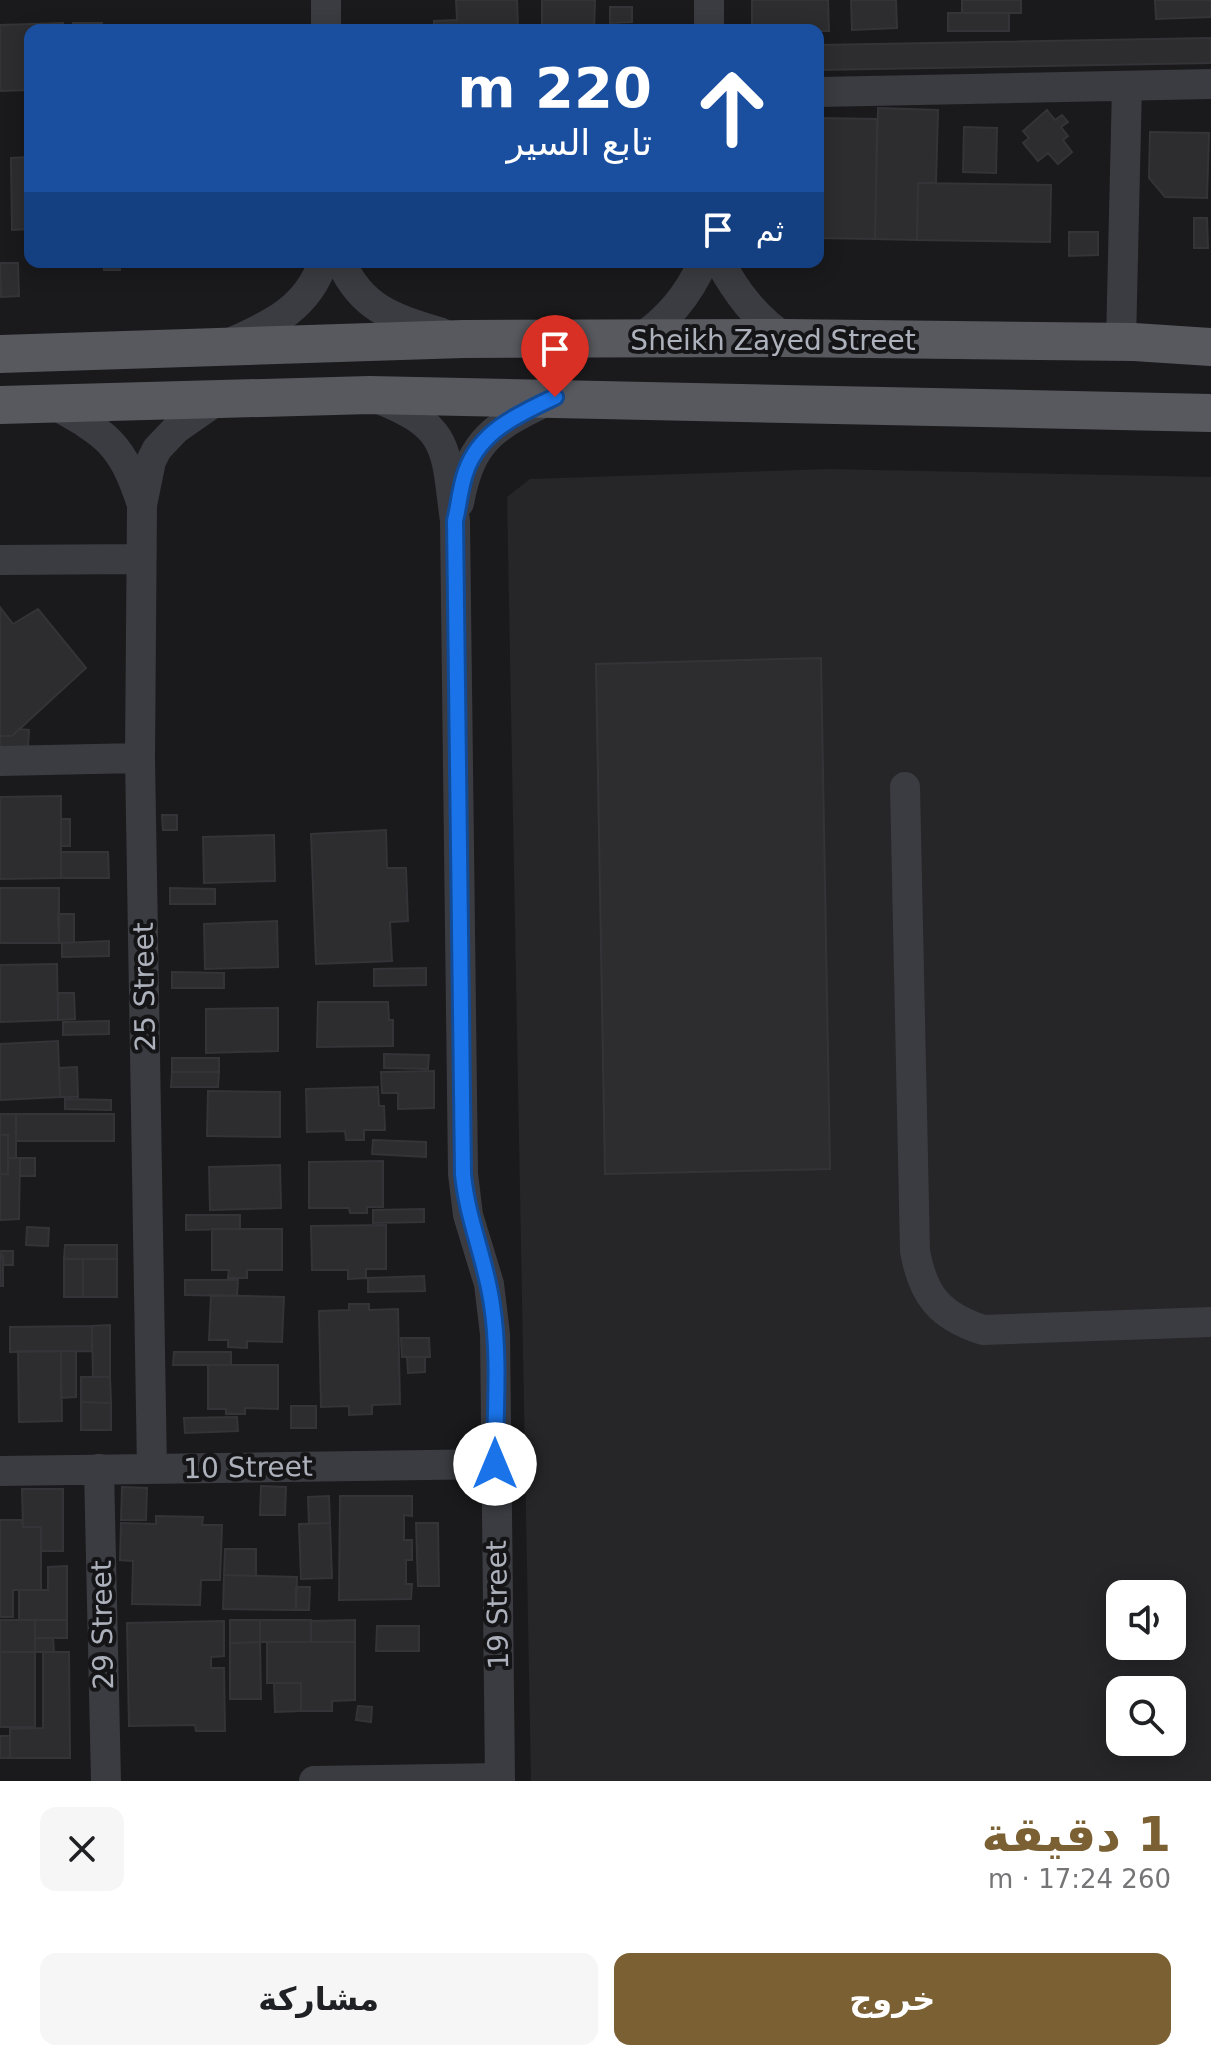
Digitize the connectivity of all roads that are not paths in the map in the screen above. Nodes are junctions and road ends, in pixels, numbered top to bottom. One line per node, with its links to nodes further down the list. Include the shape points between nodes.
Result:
1 (326, 0): 3 (street)
2 (709, 0): 4 (street)
3 (326, 24)
4 (709, 24)
5 (1211, 84): 6 (street)
6 (1127, 86): 7 (street); 15 (street)
7 (824, 92)
8 (320, 268): 16 (street, via 310,290 285,316)
9 (344, 268): 13 (street, via 357,290 387,315)
10 (701, 268): 14 (street, via 679,305)
11 (724, 268): 12 (street, via 747,306)
12 (785, 338): 14 (main road, Sheikh Zayed Street); 15 (main road, Sheikh Zayed Street)
13 (463, 339): 14 (main road, Sheikh Zayed Street); 16 (main road, Sheikh Zayed Street)
14 (638, 340)
15 (1121, 342): 17 (main road, Sheikh Zayed Street)
16 (220, 347): 18 (main road, Sheikh Zayed Street)
17 (1211, 347)
18 (0, 354)
19 (370, 395): 20 (main road); 21 (main road); 26 (street, via 409,411 434,432 447,462)
20 (555, 397): 24 (main road); 26 (street, via 502,425 479,446 465,473)
21 (219, 399): 22 (main road); 25 (street, 25 Street, via 157,449)
22 (51, 403): 23 (main road); 25 (street, 25 Street, via 112,444 131,471)
23 (0, 405)
24 (1211, 413)
25 (142, 505): 27 (street, 25 Street)
26 (455, 521): 33 (street, 19 Street, via 463,1174 468,1215 493,1308)
27 (141, 559): 28 (street); 29 (street, 25 Street)
28 (0, 560)
29 (140, 758): 30 (street); 35 (street, 25 Street)
30 (0, 761)
31 (905, 787): 32 (street, via 915,1251 928,1293 962,1323 983,1330)
32 (1211, 1322)
33 (495, 1464): 35 (street, 10 Street); 37 (street, 19 Street)
34 (99, 1469): 35 (street, 10 Street); 36 (street, 10 Street); 38 (street, 29 Street)
35 (152, 1469)
36 (0, 1471)
37 (500, 1779): 39 (street)
38 (106, 1781)
39 (314, 1781)

